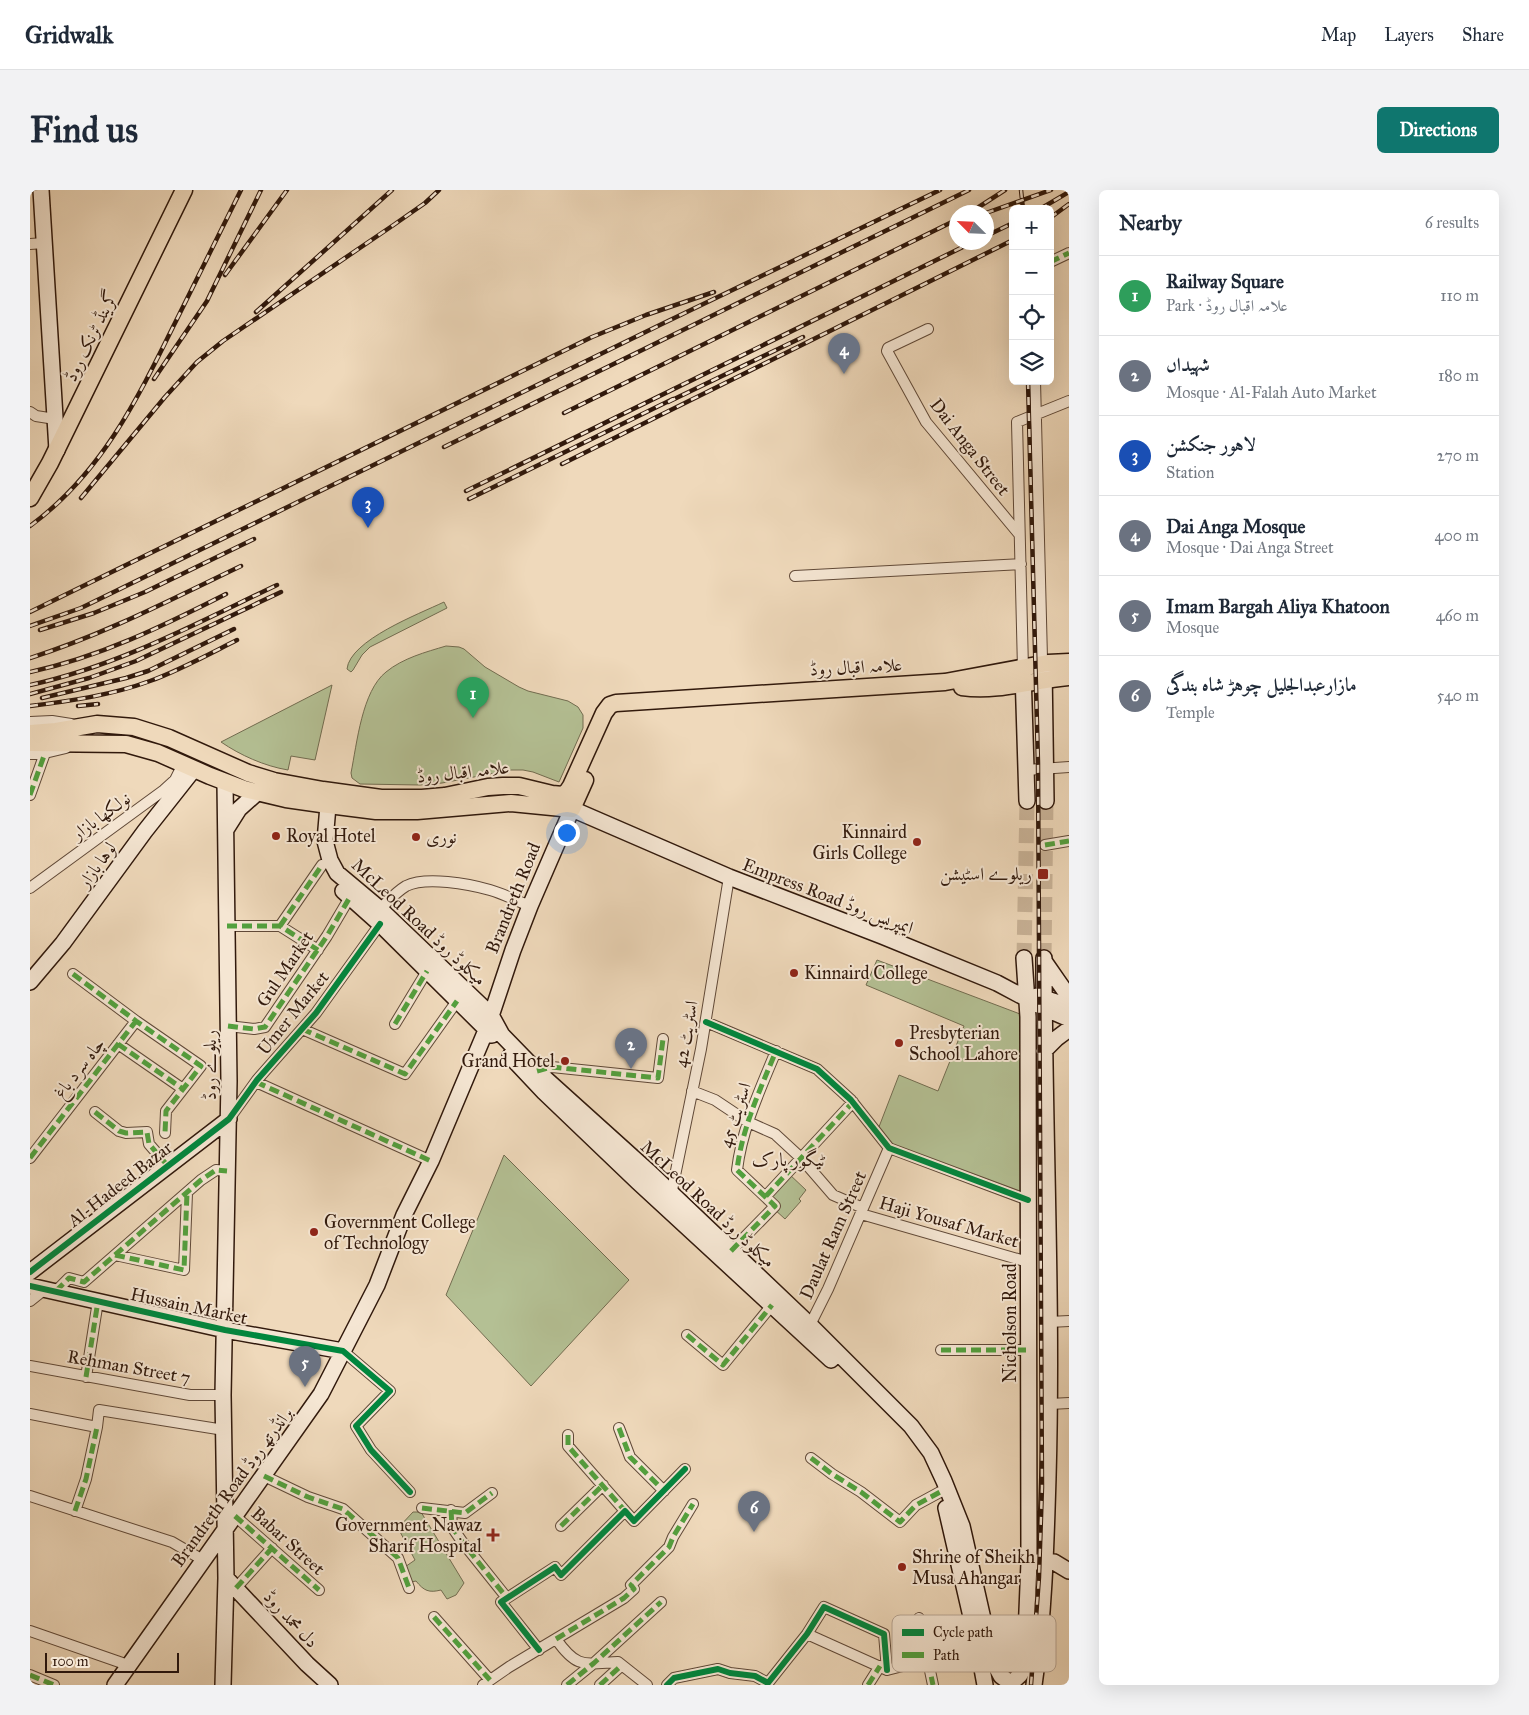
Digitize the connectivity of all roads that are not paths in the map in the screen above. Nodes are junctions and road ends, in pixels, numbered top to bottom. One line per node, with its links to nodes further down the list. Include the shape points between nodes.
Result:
1 (41, 190): 3 (main road)
2 (184, 190): 12 (main road, گرینڈ ٹرنک روڈ)
3 (37, 243): 11 (main road)
4 (1069, 253): 5 (street)
5 (1054, 260)
6 (928, 330): 14 (street, Dai Anga Street, via 888,350 926,422)
7 (1035, 385): 10 (street)
8 (1069, 401): 10 (street)
9 (30, 412): 11 (street)
10 (1036, 415): 14 (street, via 1016,422); 18 (street)
11 (55, 419): 12 (main road)
12 (56, 450): 13 (main road, گرینڈ ٹرنک روڈ)
13 (30, 498)
14 (1019, 534): 15 (street)
15 (1021, 564): 16 (street); 19 (street)
16 (795, 576)
17 (1069, 662): 18 (main road, علامہ اقبال روڈ)
18 (1044, 671): 19 (main road, علامہ اقبال روڈ); 20 (main road, علامہ اقبال روڈ); 29 (main road)
19 (1024, 676): 21 (main road, علامہ اقبال روڈ, via 965,687 945,682); 30 (main road)
20 (1069, 676)
21 (619, 702): 34 (main road, علامہ اقبال روڈ, via 610,705 604,713 571,786 563,795 503,786 422,798); 37 (main road, Brandreth Road)
22 (30, 722): 23 (street, via 52,721)
23 (86, 726): 24 (main road, علامہ اقبال روڈ); 34 (main road, علامہ اقبال روڈ, via 114,724 152,731 248,773)
24 (42, 740): 25 (main road, علامہ اقبال روڈ); 26 (street); 27 (main road, علامہ اقبال روڈ, via 80,745 138,746); 33 (street)
25 (30, 743)
26 (30, 754)
27 (189, 767): 31 (main road, علامہ اقبال روڈ); 43 (street, نولکھا بازار, via 164,790); 53 (main road, لوہا بازار, via 63,943)
28 (1069, 767): 29 (street)
29 (1046, 769): 30 (street); 36 (main road)
30 (1026, 770): 35 (main road)
31 (225, 782): 32 (main road, علامہ اقبال روڈ); 38 (main road, ریلوے روڈ)
32 (258, 792): 34 (main road, علامہ اقبال روڈ); 38 (main road, via 239,809)
33 (30, 795)
34 (325, 797): 37 (main road, علامہ اقبال روڈ, via 376,811 426,811 511,803); 41 (main road, McLeod Road میکلوڈ روڈ, via 318,832); 46 (main road, McLeod Road میکلوڈ روڈ, via 325,841 333,866)
35 (1026, 801)
36 (1046, 801)
37 (572, 809): 42 (main road, Empress Road ایمپریس روڈ); 45 (main road, Brandreth Road)
38 (226, 830): 47 (main road, ریلوے روڈ)
39 (1069, 841): 40 (street)
40 (1045, 845)
41 (322, 865): 44 (main road, McLeod Road میکلوڈ روڈ); 48 (street)
42 (729, 877): 54 (main road, Empress Road ایمپریس روڈ); 62 (street, اسٹریٹ 42)
43 (30, 888)
44 (350, 898): 46 (main road, McLeod Road میکلوڈ روڈ); 49 (street, Gul Market)
45 (530, 906): 46 (street, Umer Market, via 491,890 425,881 407,885 395,894); 61 (main road, Brandreth Road)
46 (380, 917): 51 (main road, McLeod Road میکلوڈ روڈ); 61 (main road, McLeod Road میکلوڈ روڈ); 65 (street, Umer Market)
47 (227, 926): 48 (street); 64 (main road, ریلوے روڈ)
48 (280, 926): 49 (street)
49 (318, 950): 64 (street, Gul Market, via 265,1027)
50 (1024, 958): 54 (main road, Nicholson Road)
51 (427, 971): 56 (main road, McLeod Road میکلوڈ روڈ); 63 (street)
52 (72, 974): 60 (street)
53 (30, 982)
54 (1026, 996): 57 (main road, Empress Road ایمپریس روڈ); 90 (main road, Nicholson Road)
55 (1069, 997): 57 (main road, via 1044,960)
56 (457, 1000): 61 (main road, McLeod Road میکلوڈ روڈ); 65 (street, via 405,1074)
57 (1044, 1003): 58 (main road, Empress Road ایمپریس روڈ); 59 (main road, Empress Road ایمپریس روڈ); 70 (main road)
58 (1069, 1006)
59 (1069, 1019)
60 (136, 1021): 68 (street, چاہ سرد باغ); 73 (street, via 201,1066)
61 (489, 1022): 71 (main road, McLeod Road میکلوڈ روڈ); 83 (main road, Brandreth Road برانڈرتھ روڈ); 86 (main road, McLeod Road میکلوڈ روڈ, via 525,1072)
62 (706, 1022): 69 (street); 74 (street, اسٹریٹ 42)
63 (394, 1024)
64 (228, 1026): 77 (main road, ریلوے روڈ)
65 (302, 1029): 72 (street, Umer Market)
66 (1069, 1030): 70 (main road)
67 (663, 1039): 71 (street, via 658,1078 552,1067)
68 (118, 1044): 73 (street); 81 (street, چاہ سرد باغ)
69 (776, 1051): 75 (street, via 817,1069); 78 (street, اسٹریٹ 45)
70 (1044, 1051): 101 (main road)
71 (537, 1071): 86 (main road, McLeod Road میکلوڈ روڈ)
72 (256, 1082): 77 (street, Umer Market); 83 (street)
73 (183, 1089): 79 (street, via 166,1111)
74 (692, 1091): 78 (street, Haji Yousaf Market, via 715,1100); 88 (street, اسٹریٹ 42)
75 (853, 1102): 80 (street); 82 (street)
76 (95, 1112): 84 (street, via 119,1131 147,1132 149,1144)
77 (229, 1119): 84 (main road, Al-Hadeed Bazar); 85 (main road, ریلوے روڈ)
78 (748, 1122): 82 (street, Haji Yousaf Market, via 775,1134); 89 (street, اسٹریٹ 45, via 739,1150 737,1170)
79 (166, 1133)
80 (889, 1148): 90 (street); 91 (street, Daulat Ram Street)
81 (30, 1158)
82 (800, 1158): 89 (street); 91 (street, Haji Yousaf Market, via 834,1195)
83 (431, 1161): 107 (main road, Brandreth Road برانڈرتھ روڈ, via 404,1215 377,1285)
84 (168, 1166): 95 (main road, Al-Hadeed Bazar)
85 (227, 1171): 87 (street, via 216,1170); 102 (main road, ریلوے روڈ)
86 (643, 1177): 88 (main road, McLeod Road میکلوڈ روڈ); 99 (main road, McLeod Road میکلوڈ روڈ)
87 (187, 1192): 93 (street); 93 (street, via 184,1270)
88 (671, 1195): 92 (main road, McLeod Road میکلوڈ روڈ)
89 (766, 1196): 92 (street, اسٹریٹ 45, via 775,1206)
90 (1028, 1200): 94 (main road, Nicholson Road)
91 (862, 1211): 94 (street, Haji Yousaf Market); 103 (street, Daulat Ram Street)
92 (731, 1251): 103 (main road, McLeod Road میکلوڈ روڈ)
93 (115, 1255): 96 (street, via 84,1282 69,1278)
94 (1028, 1262): 106 (main road, Nicholson Road)
95 (30, 1272)
96 (44, 1288): 97 (street); 98 (main road, Hussain Market)
97 (30, 1301)
98 (98, 1301): 102 (main road, Hussain Market); 109 (street)
99 (772, 1305): 103 (main road, McLeod Road میکلوڈ روڈ); 104 (street, via 723,1365)
100 (1069, 1321): 101 (street)
101 (1049, 1322): 112 (main road)
102 (225, 1330): 107 (main road, Hussain Market); 110 (main road, ریلوے روڈ)
103 (807, 1331): 124 (main road, McLeod Road میکلوڈ روڈ, via 909,1437 928,1463); 146 (main road, McLeod Road میکلوڈ روڈ, via 911,1426 931,1453 962,1526)
104 (687, 1335)
105 (941, 1350): 106 (street)
106 (1028, 1350): 137 (main road, Nicholson Road)
107 (343, 1351): 120 (main road, Brandreth Road برانڈرتھ روڈ, via 321,1394); 123 (street, via 390,1391 356,1426 371,1450)
108 (30, 1366): 109 (street, Rehman Street 7)
109 (86, 1377): 110 (street, Rehman Street 7, via 190,1395)
110 (223, 1395): 116 (main road, ریلوے روڈ)
111 (1069, 1403): 112 (street)
112 (1050, 1404): 138 (main road)
113 (30, 1414): 114 (street)
114 (97, 1427): 116 (street, via 99,1410); 130 (street, via 86,1479)
115 (619, 1428): 122 (street, via 630,1457)
116 (224, 1430): 134 (main road, ریلوے روڈ)
117 (568, 1435): 121 (street, via 568,1446)
118 (811, 1458): 124 (street, via 900,1522 916,1505)
119 (685, 1469): 122 (street)
120 (264, 1476): 132 (main road, Brandreth Road برانڈرتھ روڈ); 141 (street, via 308,1497 344,1509 398,1558)
121 (603, 1485): 131 (street); 133 (street)
122 (664, 1491): 131 (street, via 634,1521)
123 (410, 1492)
124 (940, 1492): 145 (main road, McLeod Road میکلوڈ روڈ, via 949,1517)
125 (492, 1493): 129 (street, via 465,1512)
126 (30, 1496): 130 (street)
127 (693, 1504): 152 (street, via 669,1547 631,1584 634,1589)
128 (422, 1508): 129 (street)
129 (451, 1510): 143 (street, via 452,1527)
130 (75, 1511): 136 (street, via 172,1542)
131 (625, 1511): 143 (street, via 561,1575 555,1567)
132 (235, 1516): 134 (main road, Brandreth Road برانڈرتھ روڈ); 135 (street, Babar Street)
133 (561, 1526)
134 (224, 1532): 136 (main road, Brandreth Road برانڈرتھ روڈ); 140 (main road, ریلوے روڈ)
135 (272, 1548): 140 (street); 142 (street, Babar Street)
136 (203, 1560): 156 (main road, Brandreth Road برانڈرتھ روڈ)
137 (1029, 1562): 138 (main road); 147 (main road, Nicholson Road)
138 (1045, 1562): 139 (main road, via 1054,1562); 148 (main road)
139 (1069, 1571)
140 (231, 1583): 168 (main road, ریلوے روڈ); 169 (main road, دل محمد روڈ)
141 (409, 1588)
142 (319, 1590)
143 (507, 1598): 153 (street, via 501,1602)
144 (661, 1602): 154 (street)
145 (971, 1615)
146 (982, 1615)
147 (1027, 1615)
148 (1041, 1615)
149 (434, 1616): 165 (street)
150 (30, 1631): 156 (street)
151 (807, 1634): 158 (street); 158 (street, via 824,1607 884,1634); 173 (street, via 768,1683 755,1676 718,1669 674,1678)
152 (556, 1639): 153 (street); 154 (street, via 572,1660)
153 (539, 1650): 165 (street)
154 (594, 1663): 155 (street, via 618,1662); 170 (street)
155 (622, 1665): 171 (street); 172 (street)
156 (128, 1666): 167 (main road, Brandreth Road برانڈرتھ روڈ)
157 (892, 1666): 158 (street)
158 (883, 1668): 174 (street)
159 (930, 1672): 175 (street)
160 (983, 1672): 176 (main road, McLeod Road میکلوڈ روڈ)
161 (999, 1672): 177 (main road, McLeod Road میکلوڈ روڈ)
162 (1021, 1672): 177 (main road, Nicholson Road)
163 (1036, 1672): 178 (main road)
164 (30, 1675): 166 (street)
165 (487, 1682)
166 (54, 1685)
167 (115, 1685)
168 (223, 1685)
169 (330, 1685)
170 (567, 1685)
171 (600, 1685)
172 (646, 1685)
173 (667, 1685)
174 (868, 1685)
175 (933, 1685)
176 (985, 1685)
177 (1011, 1685)
178 (1034, 1685)

